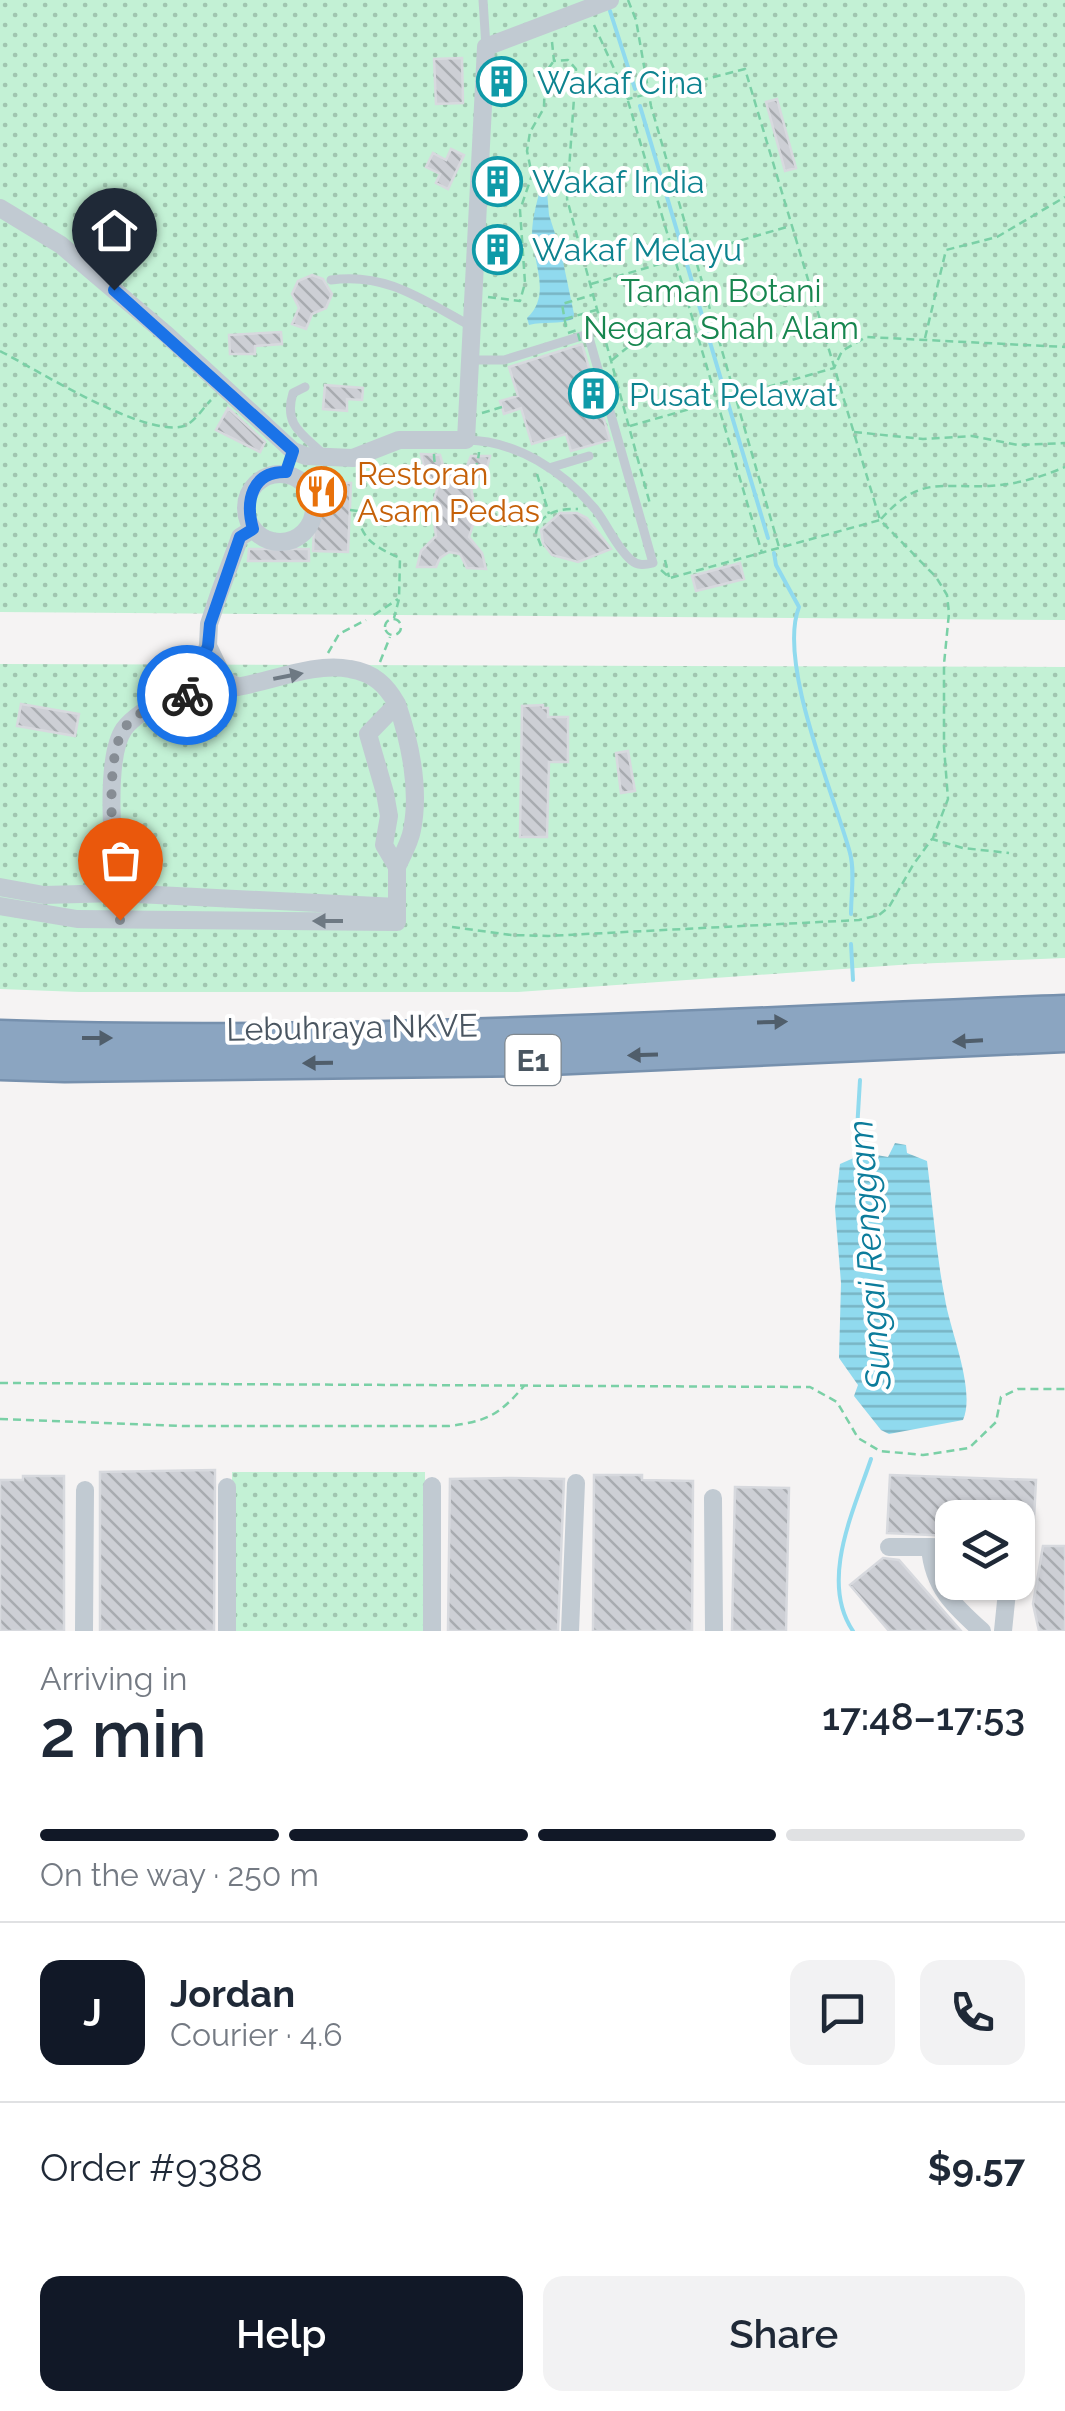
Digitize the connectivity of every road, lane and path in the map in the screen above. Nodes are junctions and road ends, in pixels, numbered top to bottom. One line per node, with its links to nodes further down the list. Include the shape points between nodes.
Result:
1 (483, 0): 6 (lane)
2 (610, 0): 4 (street)
3 (628, 0): 8 (path)
4 (591, 7): 5 (street); 9 (path, via 596,34)
5 (549, 23): 6 (street); 7 (path)
6 (486, 47): 21 (street)
7 (554, 61): 16 (path, via 568,60 576,68 567,199); 18 (path, via 526,150 532,175 520,210 520,301)
8 (648, 94): 9 (path); 12 (path, via 745,69); 13 (path)
9 (628, 100): 14 (path)
10 (1065, 197): 23 (path, via 997,237 946,250)
11 (0, 208): 31 (street, via 62,245)
12 (792, 226): 13 (path); 29 (path)
13 (694, 254): 14 (path); 32 (path)
14 (676, 259): 16 (path); 20 (path)
15 (331, 280): 21 (lane, via 375,278)
16 (590, 284): 17 (path)
17 (593, 294): 19 (path); 19 (path, via 562,304 564,322)
18 (483, 296)
19 (597, 310): 28 (path)
20 (696, 324): 28 (path, via 679,340 657,337 645,348 628,346); 33 (path)
21 (472, 327): 27 (street)
22 (568, 333): 24 (path, bridge, via 577,330)
23 (925, 339): 25 (path); 29 (path, via 866,337 842,350)
24 (580, 341)
25 (1065, 347)
26 (0, 351): 31 (path, via 128,417 166,429 189,424)
27 (470, 360): 37 (lane, via 504,360 588,334); 40 (street)
28 (611, 361): 36 (path)
29 (834, 368): 32 (path); 38 (path)
30 (305, 387): 44 (lane, via 293,394 288,410 292,423)
31 (222, 388): 42 (street)
32 (736, 395): 33 (path); 56 (path)
33 (718, 400): 36 (path); 57 (path)
34 (502, 407): 35 (path)
35 (480, 413)
36 (628, 426): 37 (path); 49 (path)
37 (616, 430): 59 (lane)
38 (854, 432): 41 (path); 53 (path)
39 (435, 439): 40 (street); 40 (path, via 435,470 455,483 474,474); 44 (street, via 399,440 353,458)
40 (473, 440): 45 (lane, via 492,440)
41 (1065, 443)
42 (293, 451): 44 (street); 48 (street)
43 (589, 456): 47 (lane)
44 (326, 457)
45 (532, 458): 47 (lane); 52 (path)
46 (1065, 467): 53 (path, via 990,486 916,490)
47 (549, 468): 59 (lane, via 595,509 631,561)
48 (286, 472): 54 (street, via 267,475 252,490); 54 (street, via 308,492 307,526 283,544)
49 (649, 502)
50 (350, 510): 61 (path, via 358,511 368,540 400,558)
51 (584, 512): 52 (path)
52 (549, 514): 55 (path, via 536,529)
53 (880, 520): 56 (path); 72 (path, via 936,576 949,613 948,799)
54 (253, 529): 66 (street, via 240,537 218,594)
55 (541, 546)
56 (780, 548): 57 (path)
57 (762, 553): 60 (path)
58 (664, 559): 60 (path)
59 (653, 563): 60 (path)
60 (670, 578)
61 (399, 599): 62 (path); 64 (path, via 374,618)
62 (394, 618): 64 (path); 65 (path, via 401,627)
63 (366, 620): 67 (path, via 339,634)
64 (384, 625): 65 (path)
65 (391, 635): 68 (path)
66 (208, 646): 69 (street, via 224,679); 70 (street)
67 (326, 669): 68 (street); 69 (street, one-way to 67)
68 (374, 677): 71 (street)
69 (238, 687): 70 (street)
70 (190, 694): 76 (street, via 156,704 118,740 112,806)
71 (398, 704): 74 (street, via 413,783 412,831); 74 (street, via 368,734 389,816 384,845)
72 (932, 839): 73 (path); 80 (path, via 889,907 859,920 548,936)
73 (1009, 853)
74 (397, 867): 78 (street)
75 (0, 887): 76 (street, via 44,895)
76 (118, 893): 78 (street); 79 (street)
77 (0, 906): 79 (street)
78 (397, 907): 79 (street, one-way to 79, via 397,922)
79 (120, 920)
80 (452, 926)
81 (1065, 1011): 82 (highway, Lebuhraya NKVE / E1, one-way to 81, via 290,1037)
82 (0, 1036)
83 (1065, 1036): 84 (highway, Lebuhraya NKVE / E1, one-way to 84, via 526,1060)
84 (0, 1064)
85 (0, 1383): 86 (path)
86 (524, 1386): 87 (path, via 810,1387 838,1402 858,1438 880,1452 924,1455 969,1448 996,1422 1002,1397 1018,1388); 88 (path, via 503,1411 449,1426)
87 (1065, 1389)
88 (0, 1419)
89 (576, 1483): 101 (street)
90 (432, 1486): 100 (street)
91 (227, 1487): 99 (street)
92 (85, 1490): 98 (street)
93 (714, 1498): 102 (street)
94 (890, 1546): 95 (street)
95 (930, 1548): 96 (street); 103 (street, via 935,1578 949,1602)
96 (935, 1548)
97 (1006, 1600): 104 (street)
98 (84, 1631)
99 (227, 1631)
100 (432, 1631)
101 (570, 1631)
102 (714, 1631)
103 (982, 1631)
104 (1002, 1631)

